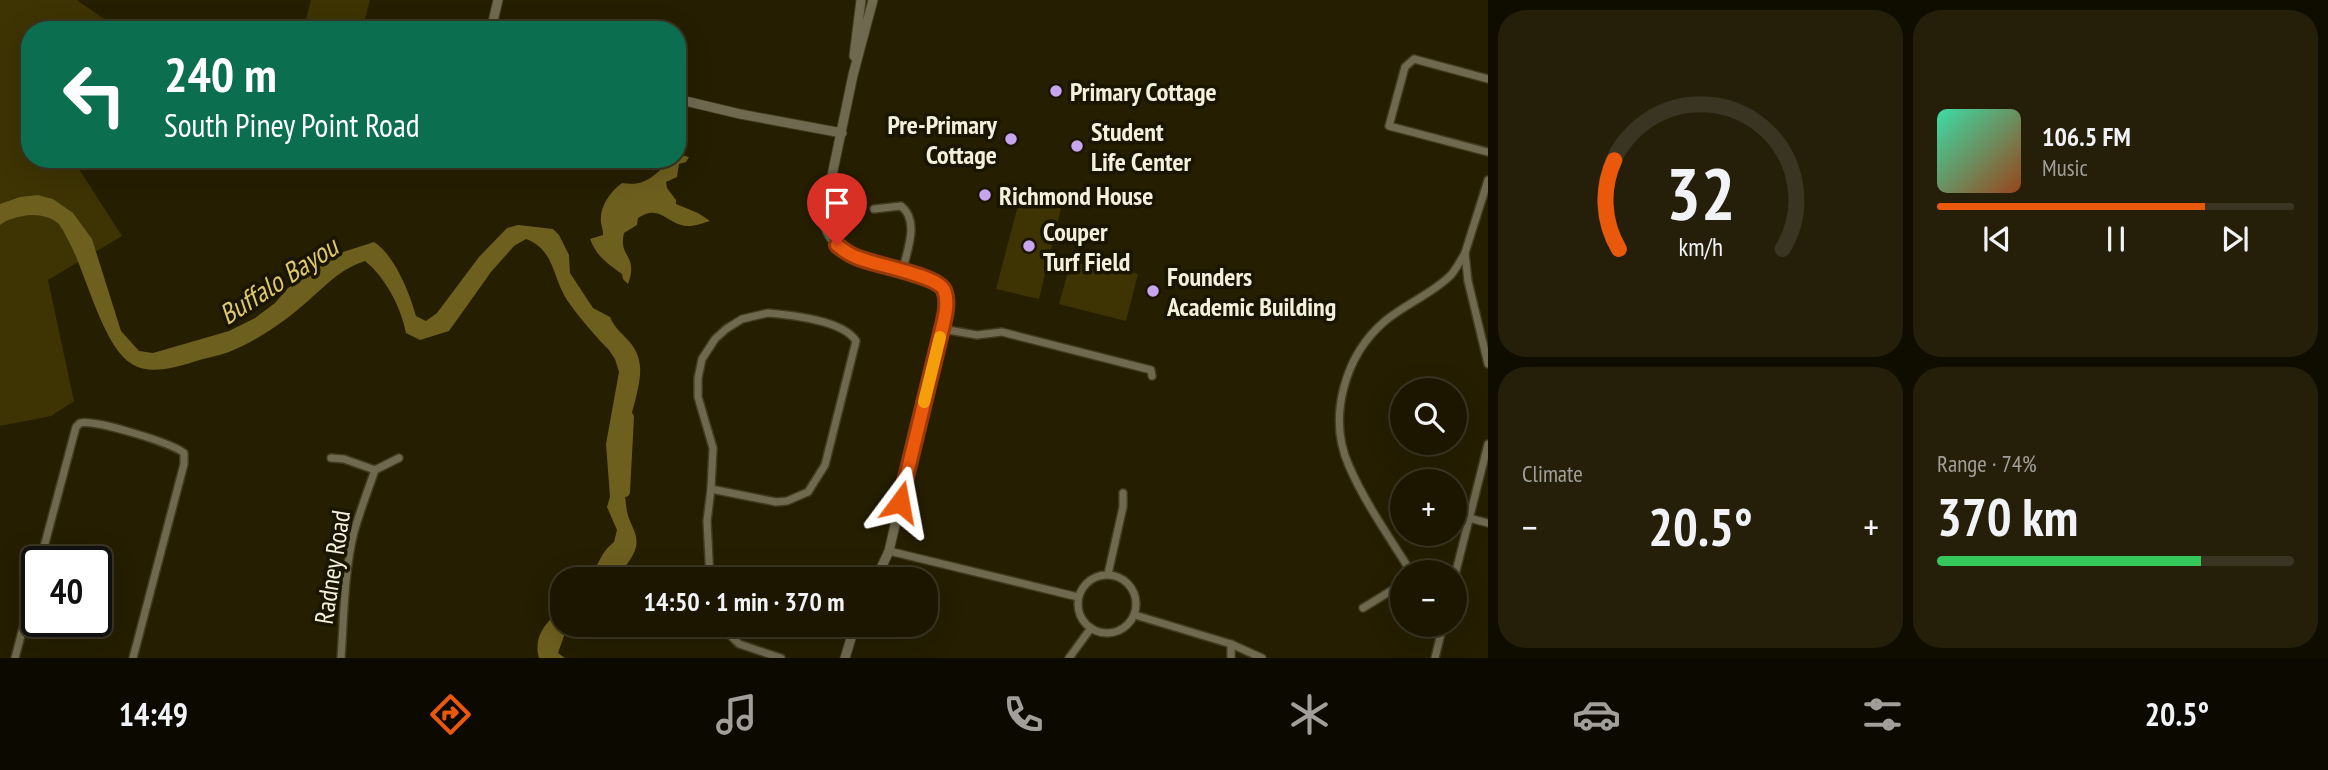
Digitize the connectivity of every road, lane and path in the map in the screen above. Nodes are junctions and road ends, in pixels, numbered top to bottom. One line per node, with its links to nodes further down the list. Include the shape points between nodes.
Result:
1 (498, 0): 4 (street)
2 (861, 0): 5 (street)
3 (873, 0): 5 (street)
4 (493, 21)
5 (853, 75): 8 (street)
6 (1488, 79): 9 (street, via 1413,59 1405,67 1390,126)
7 (686, 101): 8 (street)
8 (842, 133): 13 (street, via 825,209 827,231 852,256)
9 (1488, 152)
10 (1488, 180): 12 (street)
11 (874, 209): 13 (street, via 901,206 909,212 912,224)
12 (1465, 253): 15 (street); 27 (street, via 1451,275 1385,320 1364,341 1349,370 1340,405 1348,464)
13 (902, 272): 14 (street, via 942,286 946,307)
14 (942, 329): 16 (street, via 976,335 1002,332 1151,370); 26 (street)
15 (1488, 364)
16 (1152, 376)
17 (1488, 444): 23 (street)
18 (331, 458): 20 (street)
19 (399, 458): 20 (street)
20 (375, 470): 44 (street, Radney Road, via 354,535)
21 (711, 489): 21 (street, via 713,448 698,397 698,378 702,359 715,338 742,319 768,313 829,324 852,335 855,345 825,465 808,492 776,502); 29 (street)
22 (1123, 493): 31 (street)
23 (1469, 518): 24 (street); 28 (street)
24 (1488, 523)
25 (44, 546): 43 (street, via 80,423 140,436 184,453)
26 (889, 551): 30 (street); 33 (street)
27 (1404, 560)
28 (1459, 560)
29 (709, 567)
30 (882, 567)
31 (1108, 574): 33 (street, via 1091,579); 35 (street, via 1128,583 1135,594)
32 (1390, 591): 34 (street)
33 (1078, 597): 36 (street, via 1082,618)
34 (1363, 608)
35 (1135, 614): 36 (street, via 1117,631); 41 (street)
36 (1091, 628): 47 (street)
37 (21, 635): 42 (street)
38 (732, 637): 45 (street, via 739,644)
39 (851, 637): 46 (street)
40 (1440, 637): 50 (street)
41 (1231, 644): 48 (street); 49 (street)
42 (15, 658)
43 (133, 658)
44 (341, 658)
45 (781, 658)
46 (845, 658)
47 (1069, 658)
48 (1231, 658)
49 (1262, 658)
50 (1435, 658)

